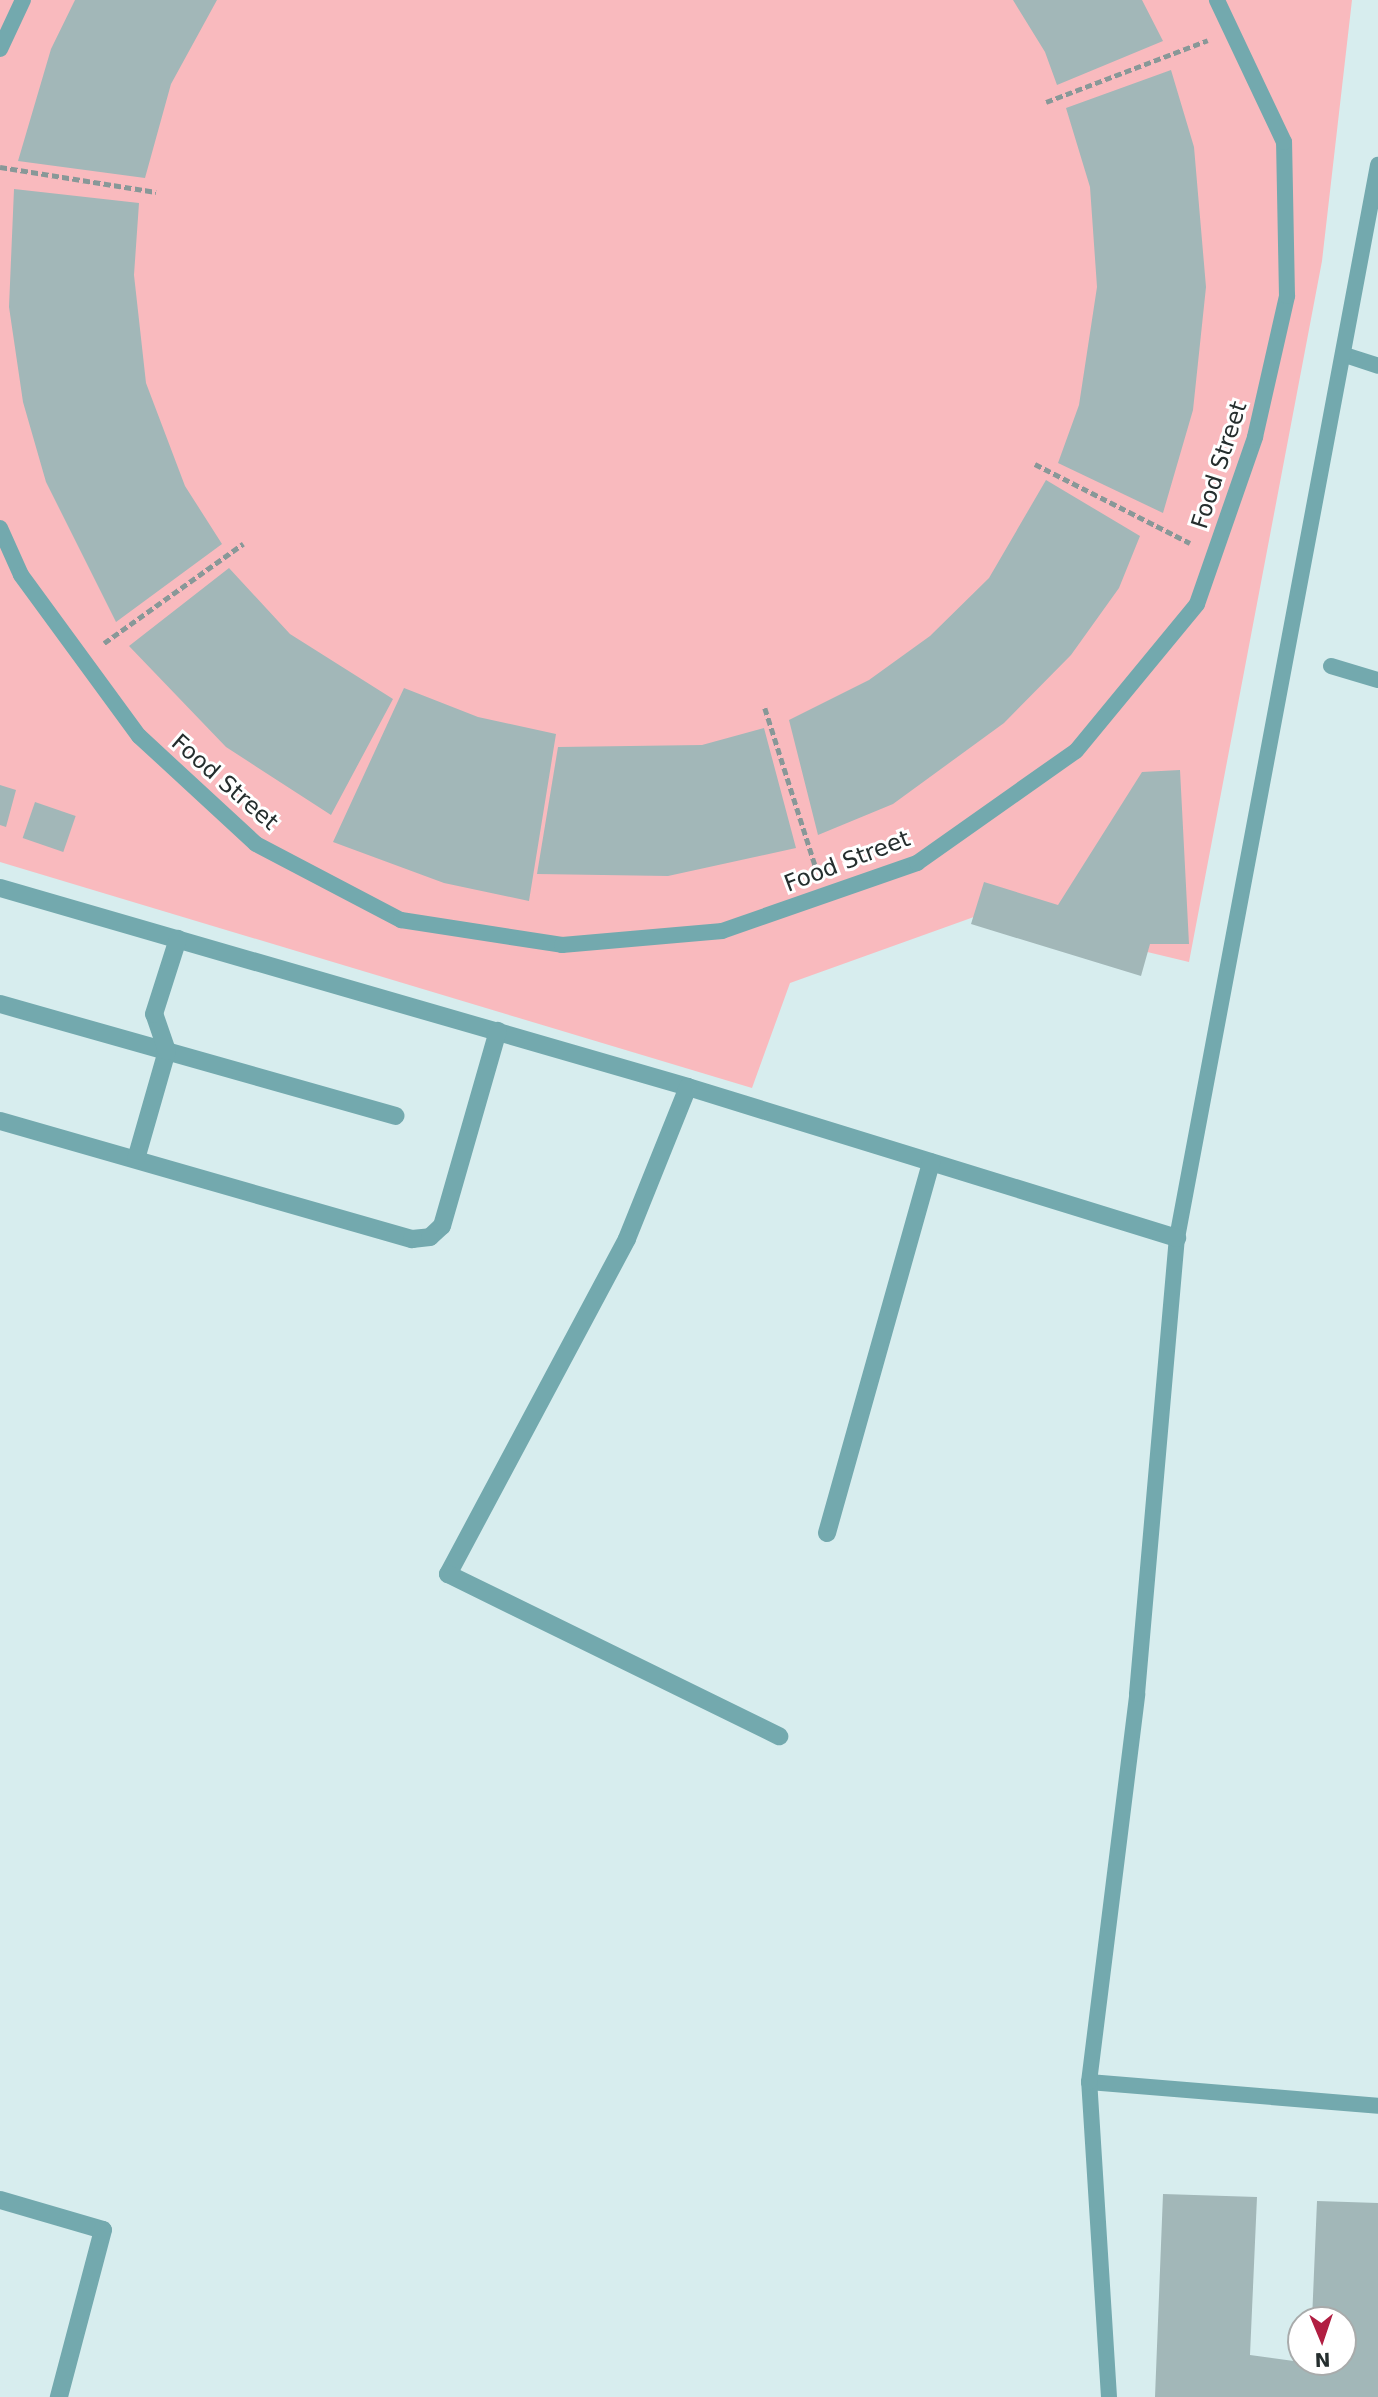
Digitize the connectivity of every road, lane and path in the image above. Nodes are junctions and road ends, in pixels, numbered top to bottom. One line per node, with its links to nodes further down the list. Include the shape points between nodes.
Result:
1 (23, 0): 4 (lane)
2 (1217, 0): 3 (lane, Food Street)
3 (1232, 31): 5 (path); 14 (lane, Food Street, via 1284,142 1287,296 1255,437)
4 (0, 49)
5 (1046, 102)
6 (1378, 165): 9 (lane)
7 (0, 167): 8 (path)
8 (156, 192)
9 (1345, 355): 10 (lane); 30 (lane)
10 (1378, 366)
11 (1035, 464): 14 (path)
12 (0, 528): 15 (lane, Food Street, via 22,575)
13 (243, 544): 15 (path)
14 (1213, 556): 20 (lane, Food Street, via 1197,604 1076,751 917,863)
15 (82, 658): 20 (lane, Food Street, via 139,736 256,844 401,920 562,945 722,931)
16 (1331, 666): 17 (lane)
17 (1378, 680)
18 (765, 708): 20 (path)
19 (0, 888): 21 (street)
20 (824, 895)
21 (178, 939): 23 (street); 24 (street, via 154,1014)
22 (0, 1004): 24 (street)
23 (498, 1031): 25 (street); 28 (street, via 442,1226 430,1237 412,1239)
24 (167, 1051): 26 (street); 28 (street)
25 (688, 1087): 29 (street); 32 (street, via 627,1239 448,1574)
26 (395, 1116)
27 (0, 1121): 28 (street)
28 (136, 1159)
29 (931, 1162): 30 (street); 31 (street)
30 (1177, 1238): 33 (lane, via 1137,1694)
31 (827, 1534)
32 (779, 1736)
33 (1088, 2082): 34 (lane); 37 (lane)
34 (1378, 2106)
35 (0, 2200): 36 (street, via 103,2230)
36 (59, 2397)
37 (1109, 2397)

